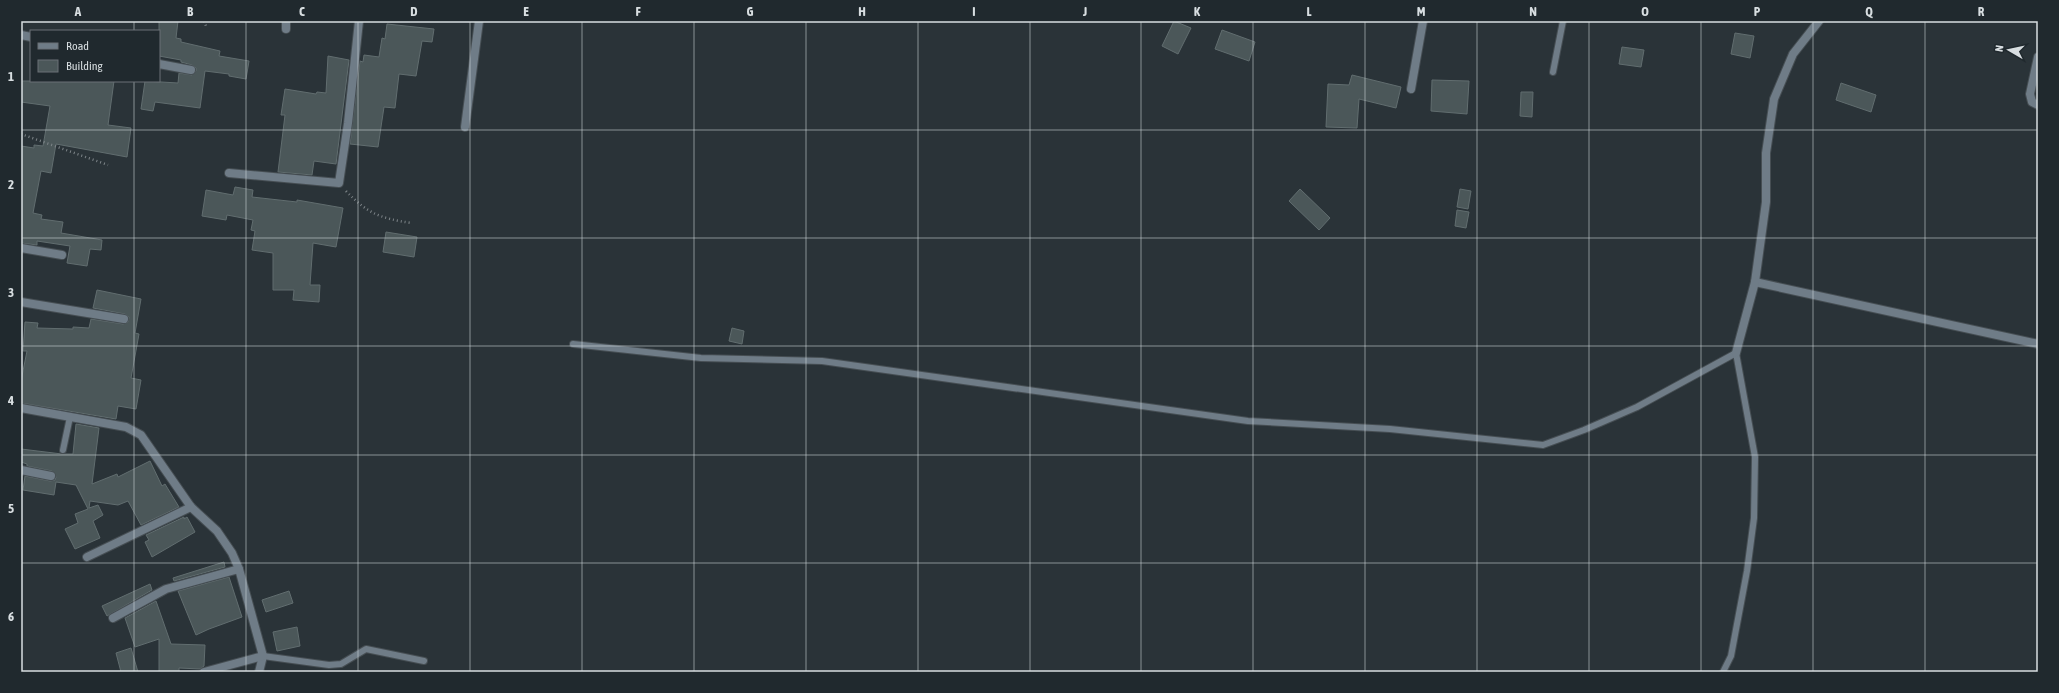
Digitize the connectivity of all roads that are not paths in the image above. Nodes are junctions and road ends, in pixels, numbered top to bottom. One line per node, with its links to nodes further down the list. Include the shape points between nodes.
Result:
1 (359, 21): 13 (street, via 339,183)
2 (479, 21): 12 (street)
3 (1423, 21): 10 (street)
4 (1563, 21): 9 (lane)
5 (1819, 21): 16 (street, via 1793,54 1774,99 1766,153 1766,202)
6 (2038, 57): 11 (street, via 2030,94 2032,102)
7 (160, 64): 8 (street)
8 (191, 70)
9 (1553, 72)
10 (1411, 90)
11 (2038, 105)
12 (465, 128)
13 (230, 173)
14 (21, 248): 15 (street)
15 (62, 255)
16 (1755, 282): 20 (street); 21 (street)
17 (21, 302): 18 (street)
18 (124, 318)
19 (573, 344): 21 (lane, via 700,358 822,361 1248,421 1390,429 1543,445 1637,407)
20 (2038, 344)
21 (1736, 353): 35 (lane, via 1755,457 1754,518 1732,656)
22 (21, 408): 23 (street)
23 (70, 417): 24 (lane); 27 (street, via 126,427 141,435)
24 (63, 450)
25 (21, 470): 26 (street)
26 (51, 476)
27 (192, 507): 28 (street); 29 (street, via 218,531)
28 (87, 557)
29 (239, 569): 30 (street, via 166,589); 31 (street)
30 (113, 618)
31 (263, 656): 32 (lane, via 329,665 341,664 366,650); 33 (street); 34 (street)
32 (424, 661)
33 (204, 672)
34 (259, 672)
35 (1723, 672)

